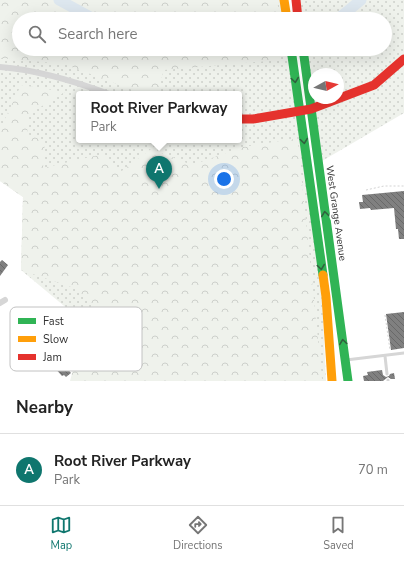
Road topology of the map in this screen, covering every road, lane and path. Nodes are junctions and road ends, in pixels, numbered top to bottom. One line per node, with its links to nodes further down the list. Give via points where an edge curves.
1 (284, 0): 3 (street)
2 (296, 0): 4 (street)
3 (286, 12)
4 (297, 12)
5 (292, 56): 11 (street, one-way to 11)
6 (304, 56): 10 (street, West Grange Avenue)
7 (404, 59): 10 (street, via 374,85)
8 (0, 67): 9 (street, via 49,74)
9 (101, 91)
10 (311, 109): 11 (street); 19 (street, West Grange Avenue, one-way to 10)
11 (300, 110): 12 (street); 20 (street, one-way to 20, via 326,297)
12 (242, 119)
13 (404, 186): 14 (path, via 384,186)
14 (366, 190)
15 (385, 315): 16 (path)
16 (390, 351)
17 (404, 353): 18 (lane)
18 (385, 356): 19 (lane); 21 (lane)
19 (346, 360): 20 (street); 23 (street, West Grange Avenue)
20 (329, 363): 22 (street)
21 (387, 374)
22 (332, 381)
23 (348, 381)

